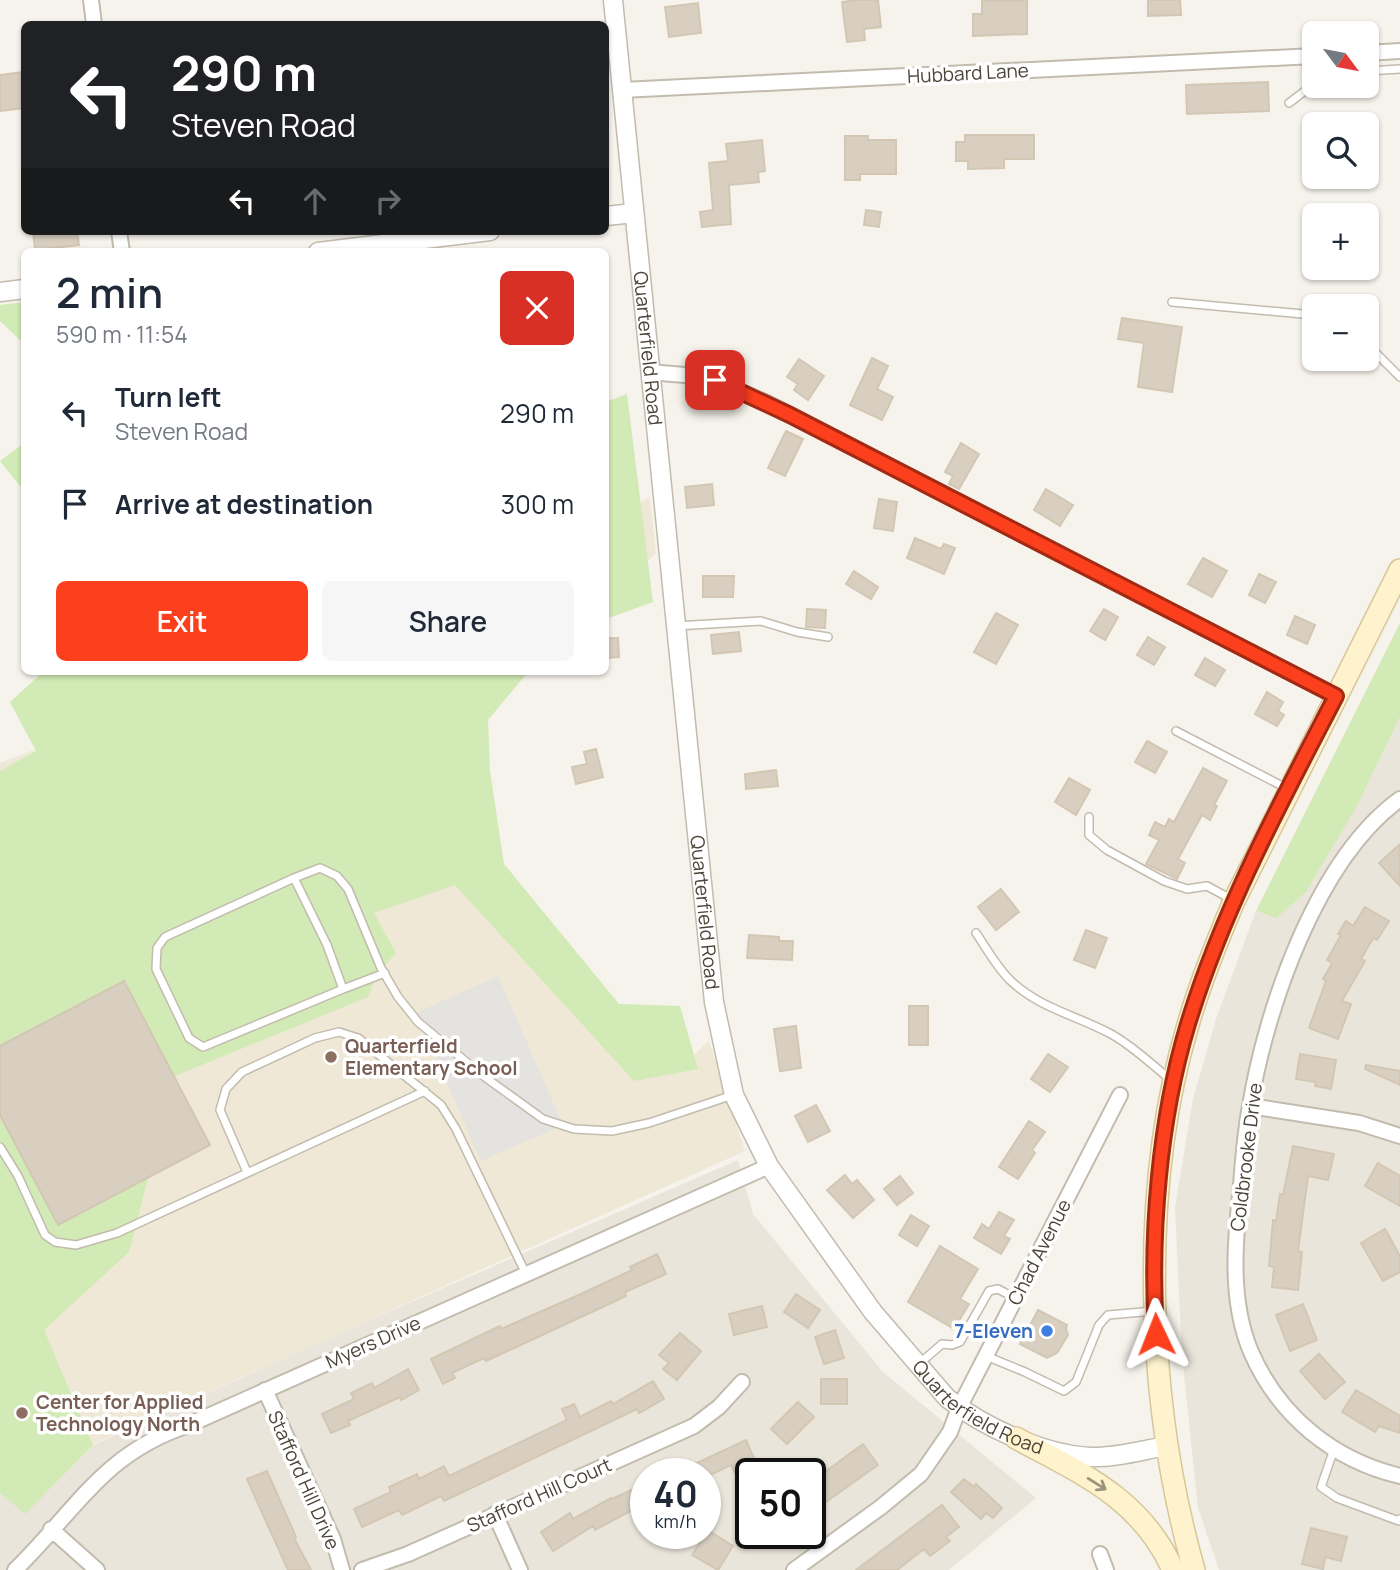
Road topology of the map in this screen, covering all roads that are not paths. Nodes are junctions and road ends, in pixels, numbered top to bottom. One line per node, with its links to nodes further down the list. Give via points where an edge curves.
1 (91, 0): 3 (street)
2 (613, 0): 9 (street, Quarterfield Road)
3 (94, 21)
4 (1400, 51): 5 (street)
5 (1379, 52)
6 (1302, 57): 9 (street, Hubbard Lane)
7 (1400, 69): 8 (lane)
8 (1379, 70)
9 (622, 90): 12 (street, Quarterfield Road)
10 (1302, 93): 11 (lane)
11 (1289, 103)
12 (634, 213): 13 (street); 21 (street, Quarterfield Road)
13 (609, 216)
14 (457, 235): 15 (street)
15 (351, 248)
16 (21, 289): 17 (street)
17 (0, 292)
18 (1171, 302): 19 (lane)
19 (1302, 313)
20 (1379, 356): 22 (lane)
21 (650, 372): 24 (street, Quarterfield Road); 26 (street, via 707,377 767,403)
22 (1400, 377)
23 (1400, 570): 26 (main road)
24 (675, 626): 25 (lane, via 761,621); 38 (street, Quarterfield Road, via 714,1002)
25 (828, 637)
26 (1336, 696): 28 (main road)
27 (1176, 731): 28 (lane)
28 (1289, 789): 32 (main road)
29 (1400, 799): 40 (street, Coldbrooke Drive, via 1365,830 1341,861 1312,913 1269,1025)
30 (1089, 817): 32 (lane, via 1089,835 1107,850 1164,881 1187,889 1206,886)
31 (294, 878): 34 (lane, via 320,868 337,876 348,889); 35 (lane); 35 (lane, via 165,937 157,948 156,969 189,1038 203,1047)
32 (1234, 901): 36 (main road, via 1188,1025)
33 (976, 933): 36 (lane, via 1009,980 1028,995 1128,1044)
34 (385, 973): 35 (lane); 38 (lane, via 418,1022 542,1119 574,1129 612,1131)
35 (344, 989)
36 (1174, 1083): 47 (main road, via 1162,1154)
37 (425, 1091): 44 (lane); 44 (lane, via 358,1038 339,1032 316,1038 242,1072 226,1089 220,1110); 45 (lane, via 441,1105 456,1129)
38 (734, 1094): 43 (street, Quarterfield Road)
39 (1119, 1095): 46 (street, Chad Avenue)
40 (1250, 1106): 41 (street, via 1359,1123); 55 (street, Coldbrooke Drive, via 1235,1265 1241,1322 1251,1352 1282,1403)
41 (1400, 1136)
42 (0, 1147): 44 (lane, via 45,1235 55,1242 76,1245 117,1233)
43 (769, 1166): 45 (street, Myers Drive); 49 (street, Quarterfield Road, via 840,1268)
44 (247, 1172)
45 (526, 1274): 51 (street, Myers Drive)
46 (1015, 1298): 48 (street, Chad Avenue); 49 (lane, via 998,1289 989,1291 960,1342 942,1344)
47 (1155, 1311): 48 (lane, via 1108,1315 1099,1325 1076,1382 1064,1391); 54 (main road)
48 (986, 1356): 52 (street, Chad Avenue)
49 (917, 1366): 52 (street, Quarterfield Road)
50 (742, 1382): 57 (street, Stafford Hill Court, via 694,1426)
51 (265, 1390): 59 (street, Myers Drive, via 133,1450 106,1471); 63 (street, Stafford Hill Drive)
52 (959, 1408): 53 (street, Quarterfield Road); 66 (street, Chad Avenue, via 950,1432 921,1475)
53 (1016, 1438): 54 (street, Quarterfield Road, via 1090,1457); 68 (main road, one-way to 68, via 1129,1506 1150,1530)
54 (1167, 1446): 69 (main road)
55 (1334, 1449): 56 (street, Coldbrooke Drive); 58 (lane, via 1321,1487 1337,1498)
56 (1400, 1476)
57 (495, 1514): 64 (street, Stafford Hill Court); 65 (street)
58 (1400, 1519)
59 (51, 1529): 61 (street, Myers Drive); 62 (street)
60 (1100, 1554): 67 (street)
61 (15, 1570)
62 (97, 1570)
63 (342, 1570)
64 (362, 1570)
65 (520, 1570)
66 (794, 1570)
67 (1107, 1570)
68 (1173, 1570)
69 (1194, 1570)

